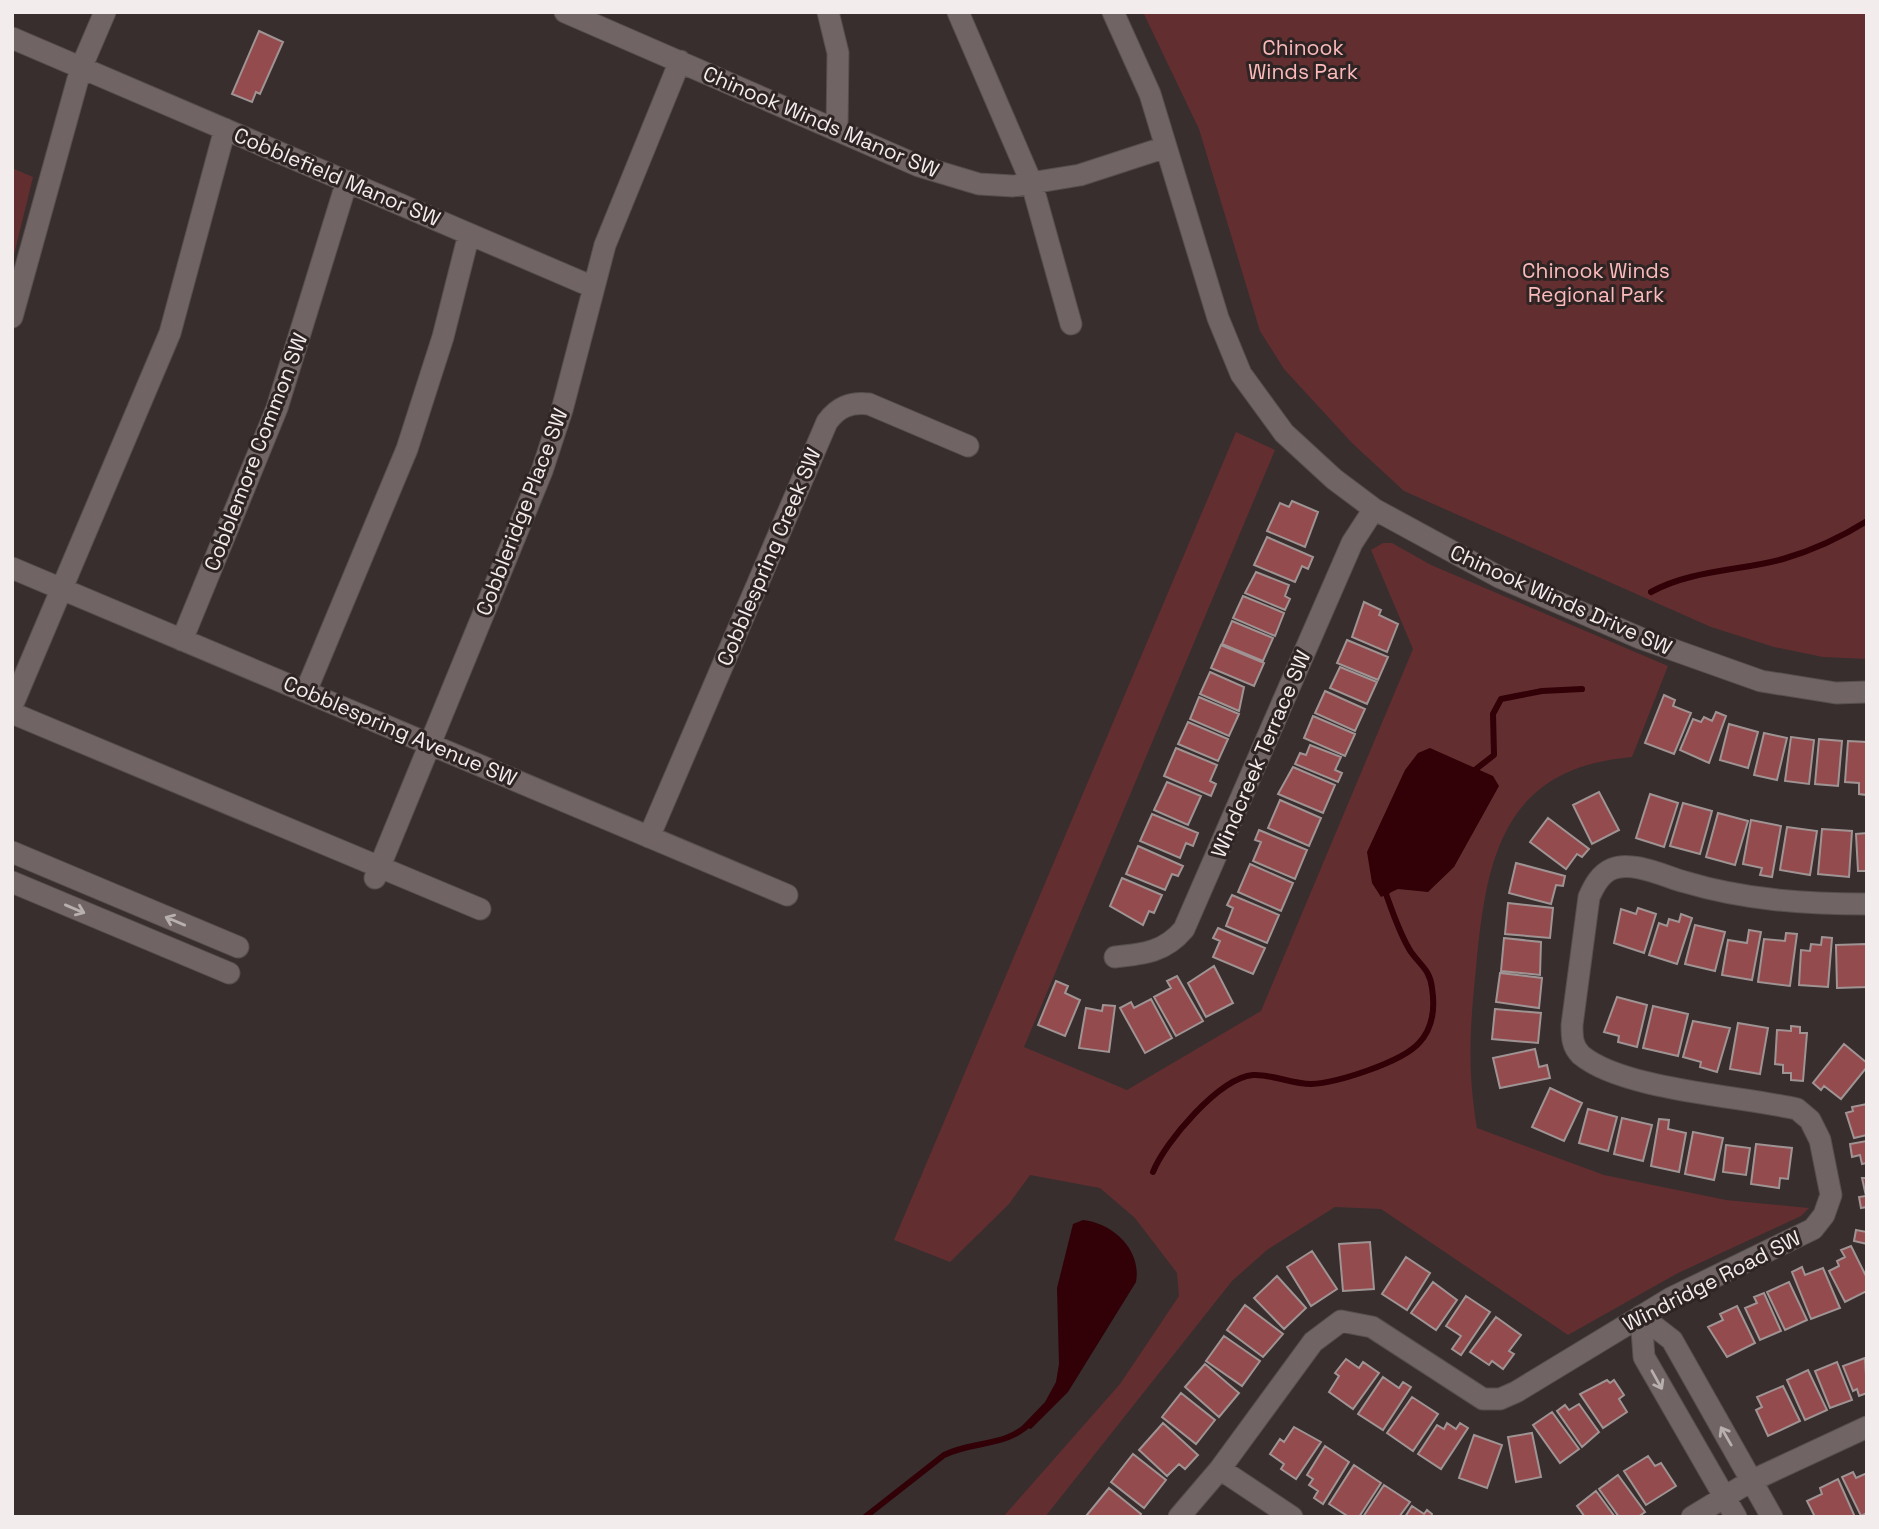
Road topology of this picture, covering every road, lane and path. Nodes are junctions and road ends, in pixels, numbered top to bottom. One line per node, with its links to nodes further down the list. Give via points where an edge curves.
1 (105, 12): 8 (street)
2 (565, 12): 7 (street, Chinook Winds Manor SW)
3 (828, 12): 10 (street, via 838,53)
4 (958, 12): 13 (street)
5 (1113, 12): 11 (street, Chinook Winds Drive SW, via 1150,94)
6 (12, 38): 8 (street, Cobblefield Manor SW)
7 (680, 61): 10 (street, Chinook Winds Manor SW); 15 (street, Cobbleridge Place SW, via 605,245)
8 (82, 68): 9 (street, Cobblefield Manor SW); 16 (street)
9 (225, 129): 12 (street, Cobblefield Manor SW); 21 (street, via 170,333)
10 (837, 130): 13 (street, Chinook Winds Manor SW, via 945,175 979,184)
11 (1166, 147): 13 (street, Chinook Winds Manor SW, via 1080,175); 19 (street, Chinook Winds Drive SW, via 1218,318 1241,374 1284,433 1334,480)
12 (347, 181): 14 (street, Cobblefield Manor SW); 22 (street, Cobblemore Common SW, via 277,408)
13 (1032, 184): 17 (street)
14 (469, 234): 15 (street, Cobblefield Manor SW); 23 (street, via 411,438)
15 (593, 287): 27 (street, Cobbleridge Place SW, via 542,471)
16 (12, 317)
17 (1070, 324)
18 (968, 446): 28 (street, Cobblespring Creek SW, via 869,404 835,411)
19 (1374, 509): 24 (street, Chinook Winds Drive SW, via 1499,577 1692,658 1761,681 1836,693); 36 (street, Windcreek Terrace SW, via 1352,543 1184,929 1173,943 1151,953)
20 (12, 568): 21 (street, Cobblespring Avenue SW)
21 (62, 589): 22 (street, Cobblespring Avenue SW); 25 (street)
22 (182, 640): 23 (street, Cobblespring Avenue SW)
23 (306, 691): 27 (street, Cobblespring Avenue SW)
24 (1867, 692)
25 (12, 706)
26 (12, 713): 30 (street)
27 (430, 744): 28 (street, Cobblespring Avenue SW); 30 (street, Cobbleridge Place SW)
28 (649, 837): 32 (street, Cobblespring Avenue SW)
29 (12, 852): 35 (street, one-way to 29)
30 (377, 872): 34 (street)
31 (12, 882): 37 (street, one-way to 37)
32 (787, 895)
33 (1867, 904): 38 (street, Windridge Road SW, via 1777,901 1708,889 1630,866 1613,868 1597,881 1588,897 1572,1025 1572,1042 1580,1054 1602,1068 1639,1079 1797,1109 1810,1120 1820,1140 1831,1195 1813,1229)
34 (480, 909)
35 (237, 947)
36 (1115, 957)
37 (229, 973)
38 (1641, 1315): 40 (street, Windridge Road SW, via 1500,1399 1483,1399 1373,1327 1341,1321 1313,1342); 41 (street, one-way to 38, via 1672,1340); 42 (street, one-way to 42, via 1644,1357)
39 (1867, 1427): 41 (street)
40 (1220, 1469): 43 (street, Windridge Road SW); 44 (street)
41 (1751, 1481): 42 (street); 47 (street)
42 (1725, 1496): 45 (street); 46 (street)
43 (1179, 1517)
44 (1292, 1517)
45 (1692, 1517)
46 (1737, 1517)
47 (1772, 1517)

